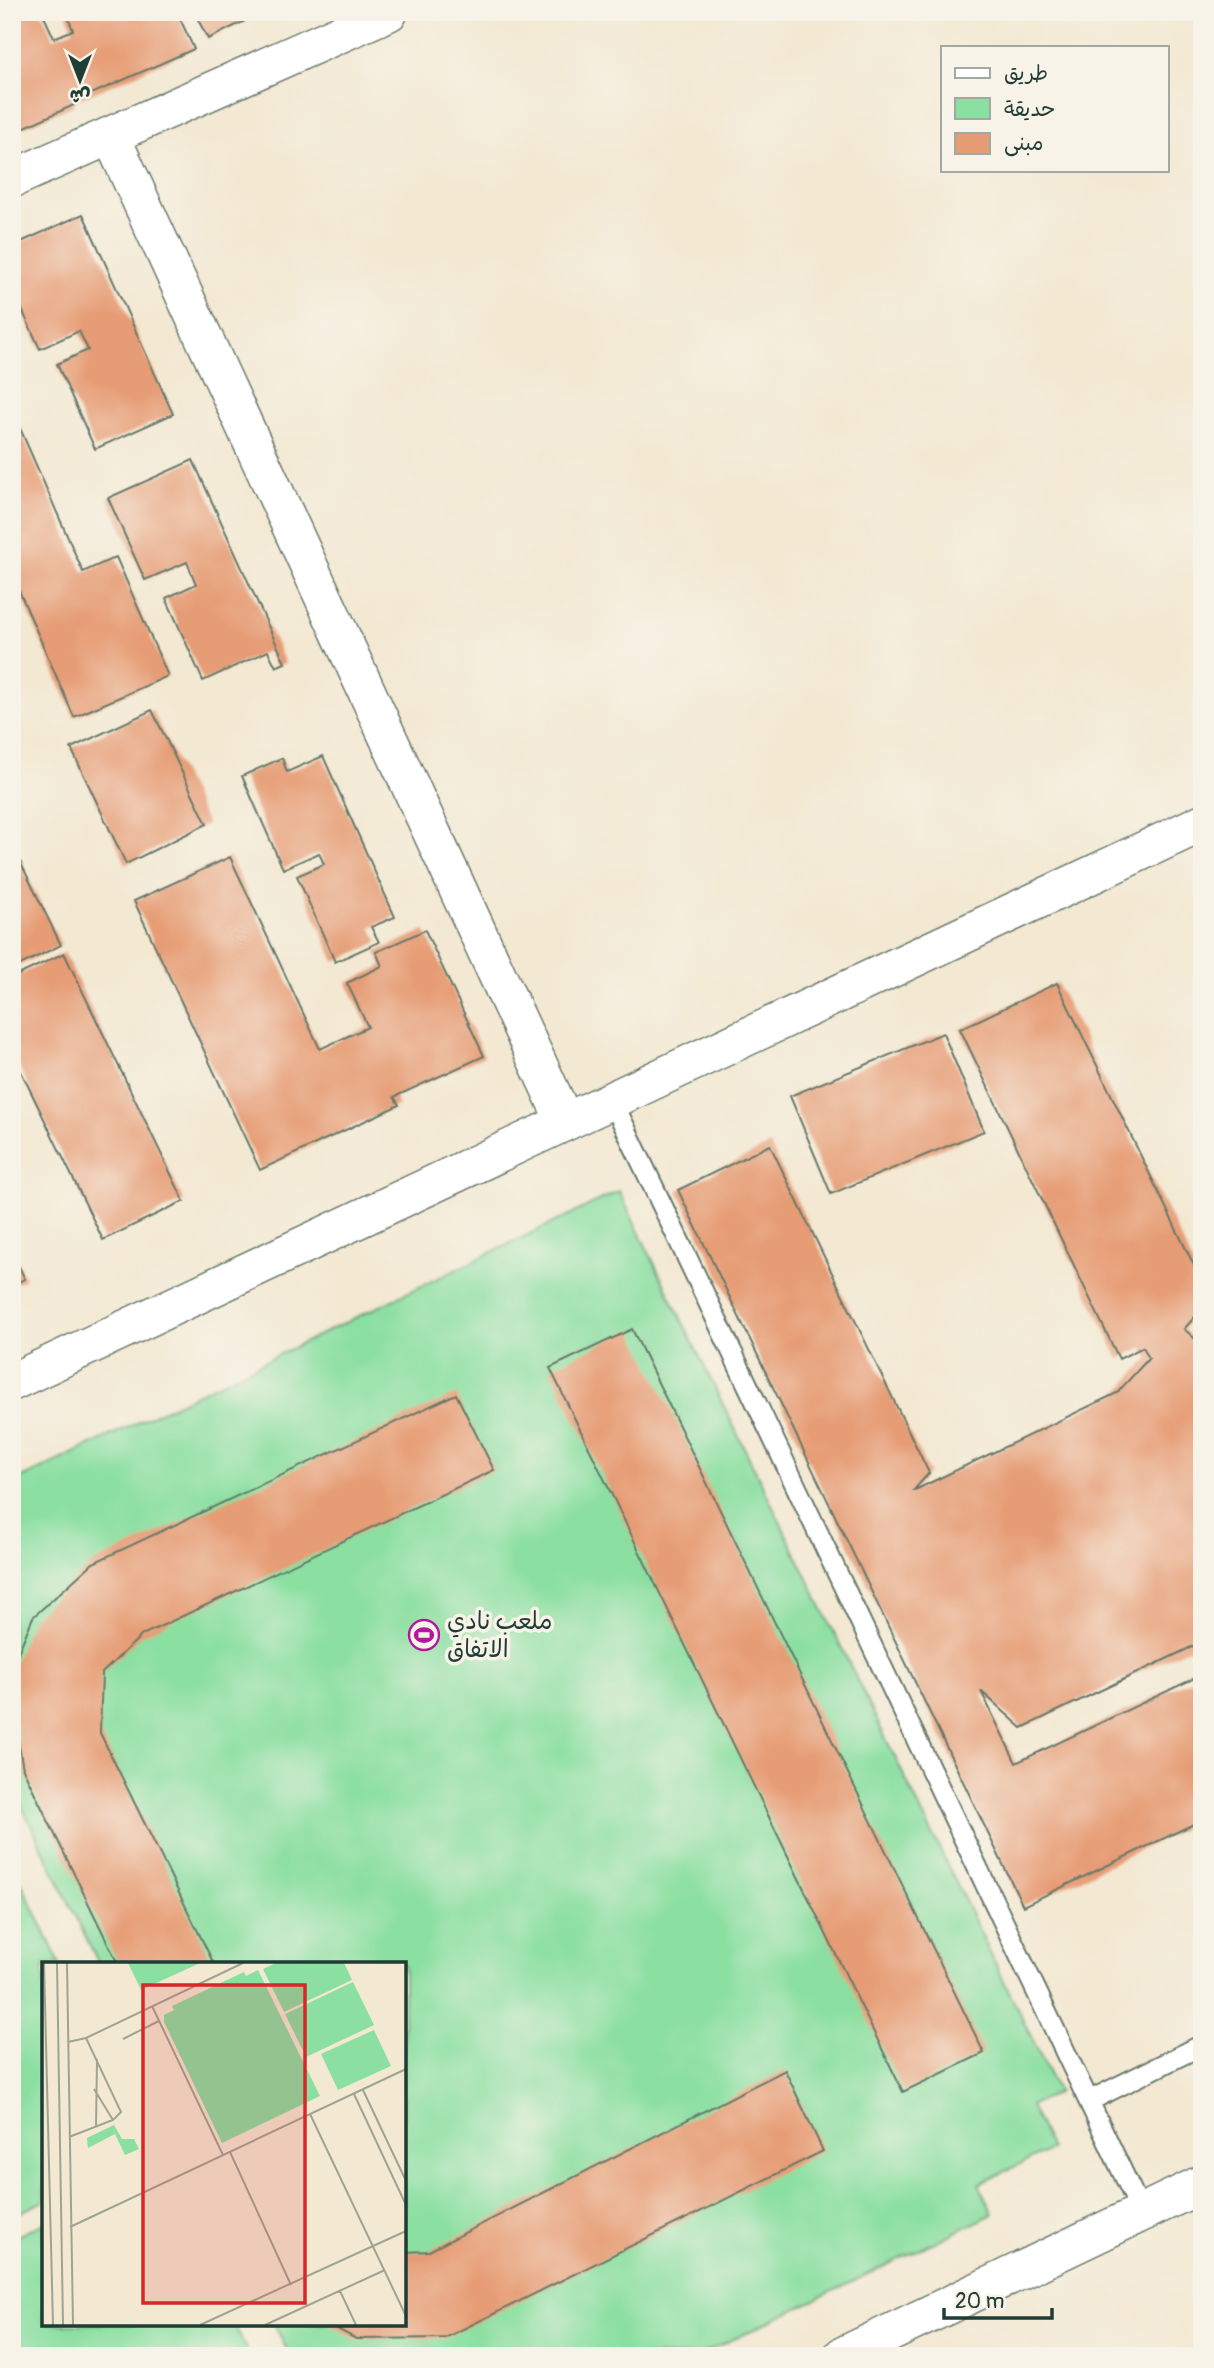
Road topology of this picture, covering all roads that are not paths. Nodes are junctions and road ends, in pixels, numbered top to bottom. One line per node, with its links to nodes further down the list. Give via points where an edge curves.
1 (389, 12): 2 (street)
2 (111, 135): 3 (street); 6 (street)
3 (12, 179)
4 (1202, 823): 5 (street)
5 (612, 1100): 6 (street); 9 (lane)
6 (565, 1122): 7 (street)
7 (12, 1382)
8 (1202, 2045): 9 (lane)
9 (1089, 2101): 11 (lane)
10 (1202, 2184): 11 (street)
11 (1142, 2213): 12 (street)
12 (842, 2356)

